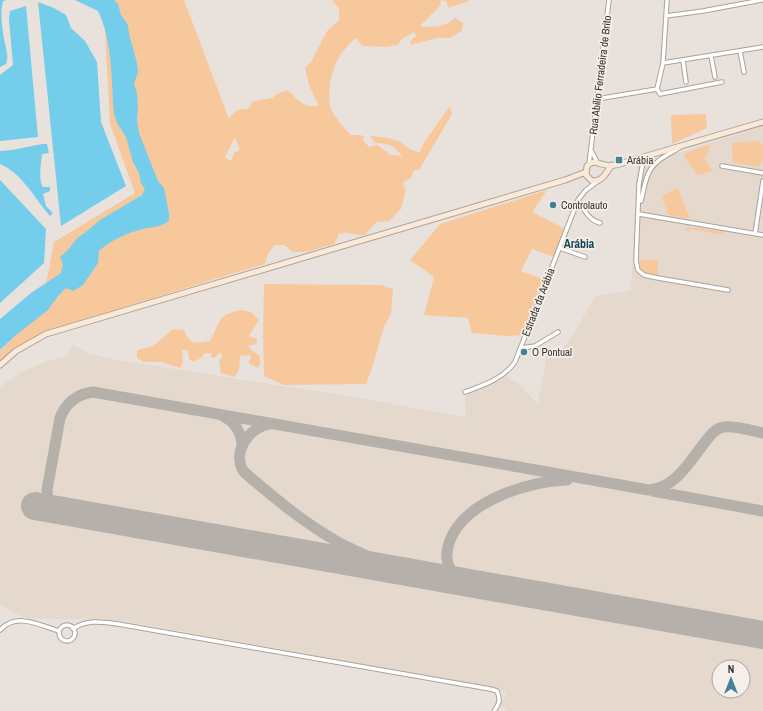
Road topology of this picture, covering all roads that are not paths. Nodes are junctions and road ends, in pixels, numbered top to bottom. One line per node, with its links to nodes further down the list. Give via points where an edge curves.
1 (609, 0): 15 (street, Rua Abílio Ferradeira de Brito)
2 (667, 0): 4 (street)
3 (762, 0): 4 (street)
4 (666, 16): 9 (street)
5 (763, 48): 6 (street)
6 (740, 51): 7 (street); 10 (street)
7 (711, 56): 8 (street); 11 (street)
8 (683, 60): 9 (street); 12 (street)
9 (663, 63): 14 (street)
10 (744, 72)
11 (715, 77)
12 (686, 82)
13 (722, 82): 14 (street, via 660,94)
14 (657, 89): 15 (street)
15 (597, 99): 18 (street, Rua Abílio Ferradeira de Brito)
16 (763, 122): 17 (street)
17 (682, 146): 19 (street); 31 (street, via 652,167)
18 (591, 151): 20 (street, Rua Abílio Ferradeira de Brito); 21 (street, Rua Abílio Ferradeira de Brito)
19 (639, 158): 22 (street); 31 (street, via 643,162 639,184)
20 (599, 162): 21 (street); 22 (street); 25 (street, via 604,167)
21 (589, 164): 26 (street)
22 (612, 165): 25 (street)
23 (722, 166): 24 (street)
24 (763, 173)
25 (605, 174): 27 (street)
26 (588, 176): 27 (street); 29 (street); 41 (street, via 565,180 52,332 25,345)
27 (598, 181): 29 (street)
28 (763, 182): 34 (street)
29 (586, 190): 30 (street, Estrada da Arábia)
30 (578, 200): 33 (street, via 590,219); 36 (street, Estrada da Arábia)
31 (639, 208): 32 (street)
32 (639, 214): 34 (street); 38 (street, via 636,261 640,272 658,278)
33 (600, 223)
34 (755, 234): 35 (street)
35 (763, 235)
36 (560, 248): 37 (street); 40 (street, Estrada da Arábia)
37 (585, 257)
38 (728, 290)
39 (558, 332): 40 (street, via 536,346)
40 (521, 348): 42 (street, Estrada da Arábia, via 511,368 498,378)
41 (0, 365)
42 (465, 392)
43 (73, 629): 45 (street, via 66,626); 45 (street, via 73,638 67,641 60,638); 46 (street, via 84,623 118,624 490,689 497,691 499,696 500,702)
44 (0, 630): 45 (street, via 9,622 22,620)
45 (59, 631)
46 (494, 711)

